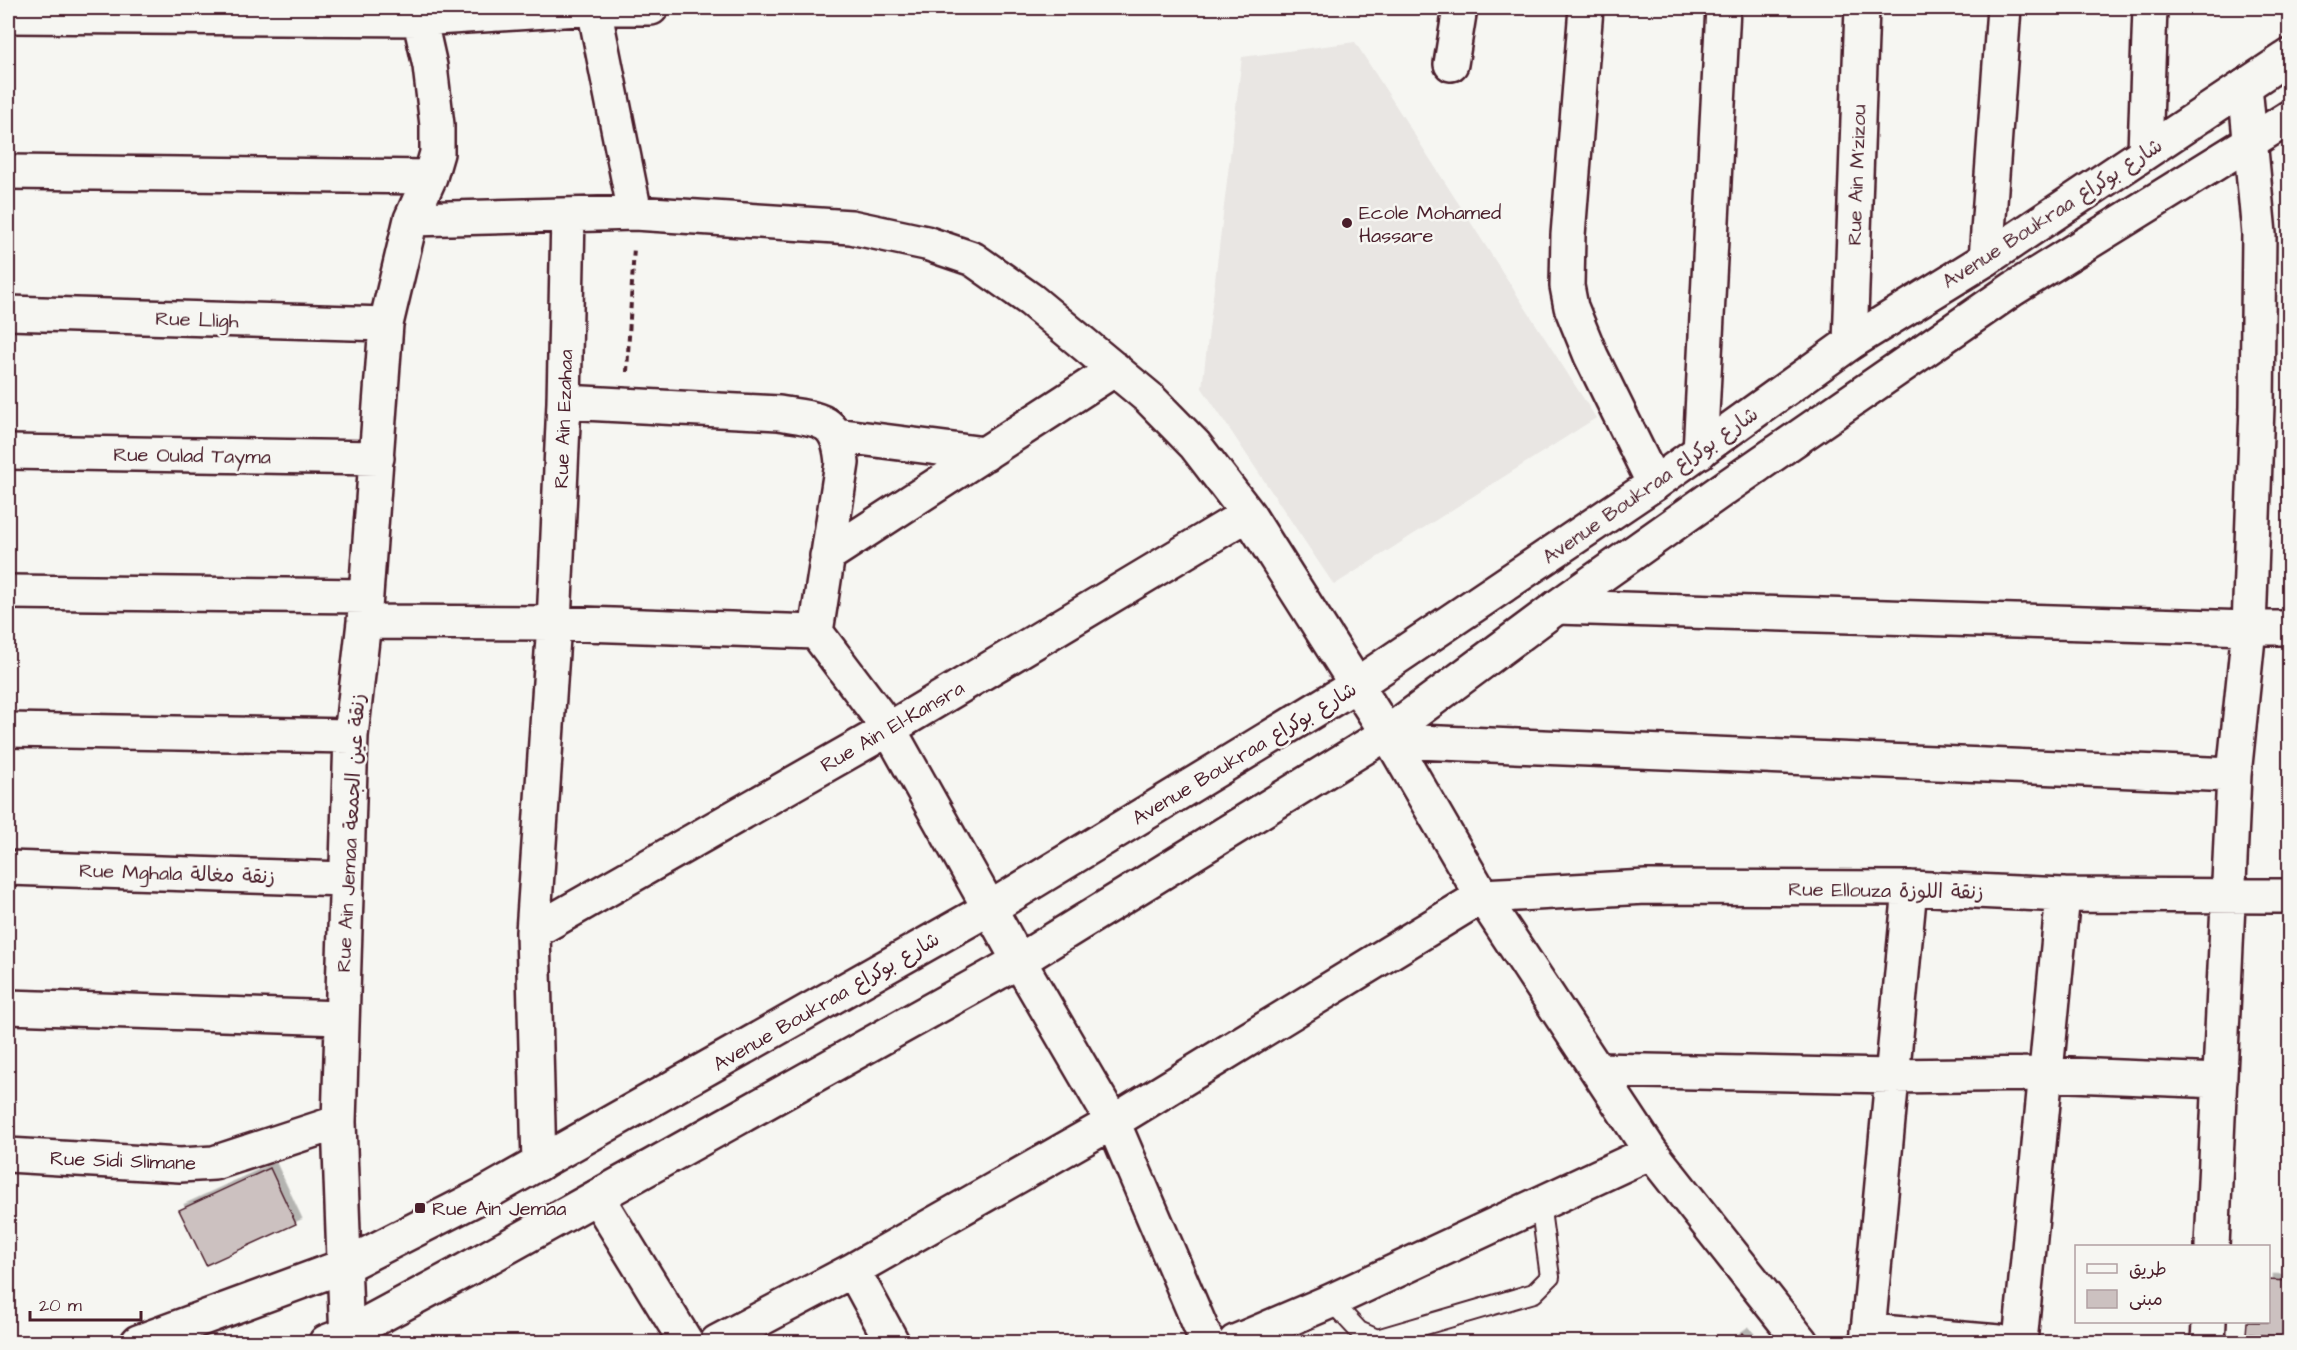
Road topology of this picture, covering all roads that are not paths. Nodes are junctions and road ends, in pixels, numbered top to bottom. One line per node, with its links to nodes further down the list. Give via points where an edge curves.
1 (594, 8): 2 (street); 9 (street); 19 (street)
2 (651, 8)
3 (1460, 8): 12 (street)
4 (1586, 8): 33 (street, via 1567,286 1571,307 1591,356)
5 (1724, 8): 30 (street)
6 (1863, 8): 25 (street, Rue Ain M'zizou)
7 (2004, 8): 22 (street)
8 (2150, 8): 16 (street)
9 (418, 13): 10 (street); 18 (street, Rue Ain Jemaa زنقة عين الجمعة, via 437,125 437,153)
10 (8, 16)
11 (2289, 56): 13 (street, Avenue Boukraa شارع بوكراع)
12 (1451, 64)
13 (2245, 86): 15 (street); 16 (street, Avenue Boukraa شارع بوكراع)
14 (2289, 117): 15 (street)
15 (2251, 142): 37 (street, via 2013,289); 40 (street, via 2259,234 2259,324)
16 (2145, 151): 22 (street, Avenue Boukraa شارع بوكراع)
17 (8, 172): 18 (street)
18 (430, 177): 21 (street, Rue Ain Jemaa زنقة عين الجمعة)
19 (635, 213): 20 (street); 26 (street, via 851,227 926,243 973,259 1031,300)
20 (568, 216): 21 (street); 27 (street, Rue Ain Ezahaa)
21 (411, 219): 24 (street, Rue Ain Jemaa زنقة عين الجمعة)
22 (1986, 259): 25 (street, Avenue Boukraa شارع بوكراع)
23 (8, 314): 24 (street, Rue Lligh)
24 (386, 324): 32 (street, Rue Ain Jemaa زنقة عين الجمعة)
25 (1850, 344): 30 (street, Avenue Boukraa شارع بوكراع)
26 (1115, 369): 31 (street); 34 (street, via 1195,445)
27 (564, 402): 28 (street, via 779,413 822,422); 39 (street, Rue Ain Ezahaa)
28 (836, 435): 31 (street); 35 (street, via 842,463)
29 (8, 452): 32 (street, Rue Oulad Tayma)
30 (1700, 452): 33 (street, Avenue Boukraa شارع بوكراع)
31 (985, 454): 35 (street)
32 (377, 458): 38 (street, Rue Ain Jemaa زنقة عين الجمعة)
33 (1654, 484): 43 (street, Avenue Boukraa شارع بوكراع)
34 (1248, 514): 43 (street); 44 (street, Rue Ain El-Kansra)
35 (827, 556): 42 (street)
36 (8, 592): 38 (street)
37 (1557, 608): 40 (street); 47 (street)
38 (365, 609): 39 (street); 46 (street, Rue Ain Jemaa زنقة عين الجمعة)
39 (554, 623): 42 (street); 57 (street, Rue Ain Ezahaa)
40 (2249, 628): 41 (street); 48 (street)
41 (2289, 628)
42 (816, 632): 44 (street)
43 (1356, 685): 47 (street); 56 (street, Avenue Boukraa شارع بوكراع)
44 (889, 729): 56 (street); 57 (street, Rue Ain El-Kansra)
45 (8, 730): 46 (street)
46 (351, 736): 50 (street, Rue Ain Jemaa زنقة عين الجمعة)
47 (1389, 737): 48 (street); 54 (street); 58 (street)
48 (2234, 775): 53 (street)
49 (8, 868): 50 (street, Rue Mghala زنقة مغالة)
50 (346, 879): 60 (street, Rue Ain Jemaa زنقة عين الجمعة)
51 (1910, 888): 52 (street, Rue Ellouza زنقة اللوزة); 54 (street, Rue Ellouza زنقة اللوزة, via 1646,887); 63 (street)
52 (2063, 895): 53 (street, Rue Ellouza زنقة اللوزة); 62 (street)
53 (2228, 895): 55 (street, Rue Ellouza زنقة اللوزة); 64 (street)
54 (1482, 896): 61 (street); 66 (street)
55 (2289, 896)
56 (990, 908): 58 (street); 69 (street, Avenue Boukraa شارع بوكراع)
57 (533, 932): 69 (street, Rue Ain Ezahaa)
58 (1019, 961): 66 (street); 70 (street)
59 (8, 1007): 60 (street)
60 (341, 1018): 65 (street, Rue Ain Jemaa زنقة عين الجمعة)
61 (1597, 1070): 63 (street); 67 (street)
62 (2046, 1074): 63 (street); 64 (street); 87 (street)
63 (1892, 1076): 77 (street)
64 (2220, 1081): 72 (street)
65 (339, 1122): 68 (street, Rue Sidi Slimane, via 213,1163 180,1165); 73 (street, Rue Ain Jemaa زنقة عين الجمعة)
66 (1113, 1122): 74 (street); 83 (street)
67 (1651, 1152): 71 (street); 85 (street)
68 (8, 1155)
69 (539, 1164): 73 (street, Avenue Boukraa شارع بوكراع)
70 (597, 1197): 78 (street); 80 (street)
71 (1540, 1203): 75 (street); 75 (lane, via 1550,1277 1534,1293 1377,1339 1359,1332)
72 (2212, 1245)
73 (344, 1266): 78 (street, Rue Ain Jemaa زنقة عين الجمعة); 79 (street, Avenue Boukraa شارع بوكراع)
74 (852, 1270): 81 (street); 82 (street)
75 (1331, 1300): 84 (street)
76 (2209, 1323): 88 (street)
77 (1868, 1337): 86 (street)
78 (340, 1340)
79 (138, 1342)
80 (686, 1342)
81 (717, 1342)
82 (892, 1342)
83 (1207, 1342)
84 (1235, 1342)
85 (1801, 1342)
86 (1999, 1342)
87 (2020, 1342)
88 (2208, 1342)

